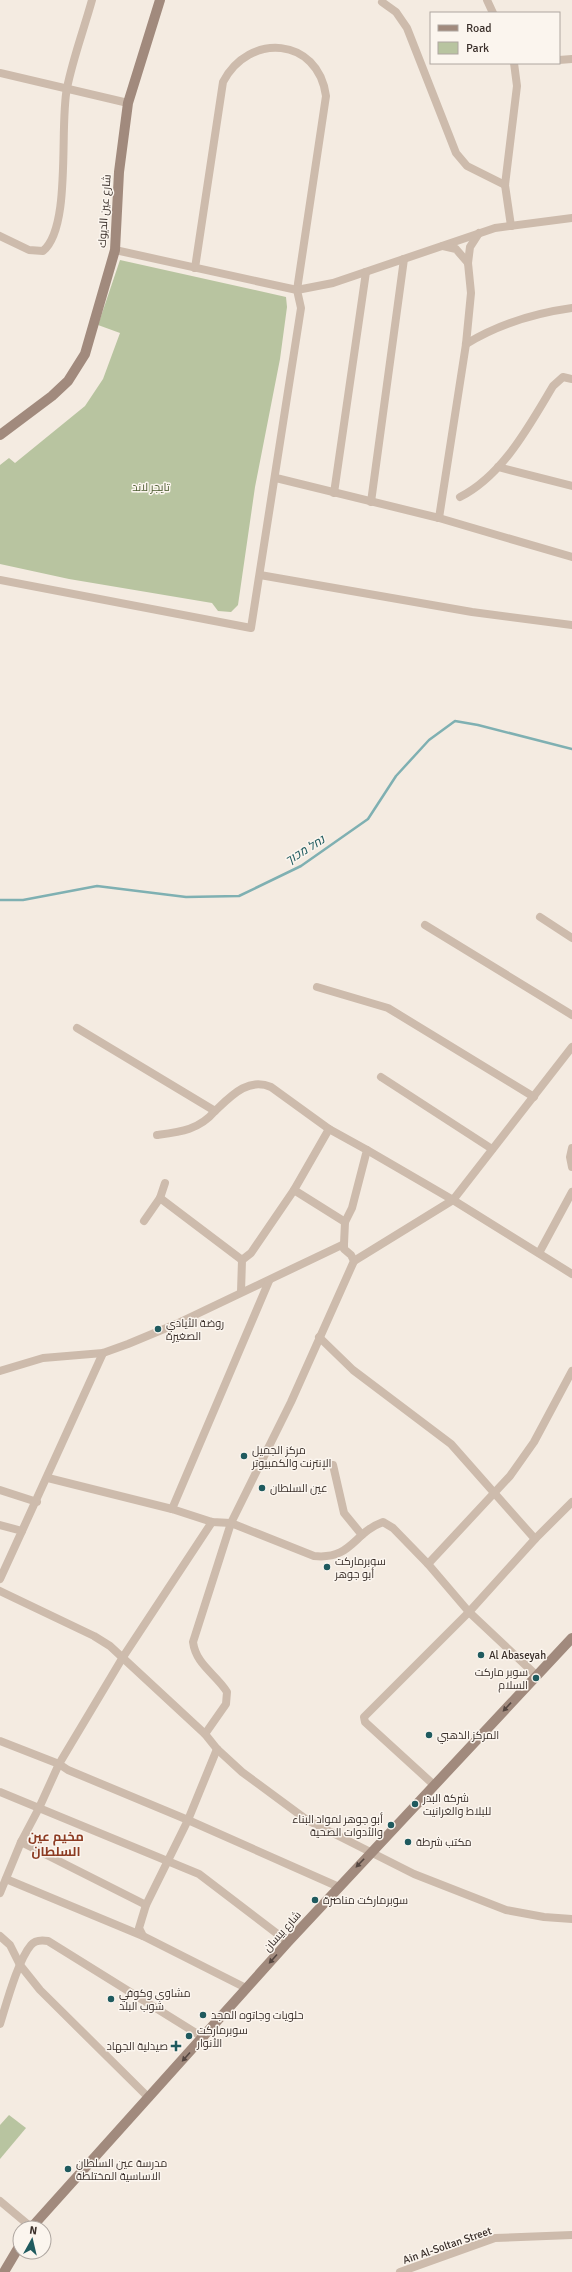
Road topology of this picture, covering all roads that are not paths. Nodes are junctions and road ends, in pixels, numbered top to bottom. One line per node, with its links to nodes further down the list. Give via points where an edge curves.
1 (92, 0): 10 (street)
2 (160, 0): 11 (street, شارع عين الديوك)
3 (487, 0): 5 (street)
4 (382, 2): 12 (street, via 396,12 407,28 456,153 467,166)
5 (493, 12)
6 (572, 59): 7 (street)
7 (560, 60)
8 (517, 64): 12 (street, via 517,86)
9 (0, 73): 10 (street)
10 (67, 89): 11 (street); 16 (street, via 59,216 53,238 43,251 36,252)
11 (128, 103): 18 (street, شارع عين الديوك, via 119,172)
12 (505, 185): 14 (street)
13 (572, 218): 14 (street)
14 (511, 226): 15 (street)
15 (479, 233): 17 (street); 20 (street, via 470,247)
16 (0, 236)
17 (442, 246): 19 (street); 20 (street, via 456,249)
18 (115, 250): 21 (street); 27 (street, شارع عين الديوك, via 85,354 75,371 52,396)
19 (404, 259): 22 (street); 33 (street)
20 (468, 263): 25 (street, via 471,293)
21 (195, 268): 23 (street); 23 (street, via 223,82 236,64 248,54 267,48 285,48 301,55 313,66 321,79 326,96)
22 (366, 272): 23 (street, via 333,283); 31 (street)
23 (297, 290): 29 (street, via 301,308)
24 (572, 308): 25 (street, via 543,313 513,323 482,334)
25 (466, 344): 34 (street)
26 (572, 379): 28 (street, via 563,378 553,386)
27 (0, 435)
28 (498, 467): 30 (street); 32 (street, via 472,491)
29 (276, 478): 31 (street); 36 (street)
30 (572, 486)
31 (334, 492): 33 (street)
32 (460, 497)
33 (371, 502): 34 (street)
34 (439, 518): 35 (street)
35 (572, 558)
36 (260, 575): 37 (street, via 251,628); 38 (street, via 472,612)
37 (0, 580)
38 (572, 625)
39 (540, 917): 41 (street)
40 (426, 925): 43 (street)
41 (572, 938)
42 (317, 987): 47 (street, via 388,1008)
43 (572, 1015)
44 (77, 1028): 48 (street)
45 (572, 1047): 47 (street)
46 (381, 1078): 52 (street)
47 (534, 1097): 52 (street)
48 (215, 1111): 49 (street, via 246,1086 254,1083 263,1084 271,1087); 50 (street, via 197,1127)
49 (329, 1129): 53 (street); 56 (street)
50 (157, 1135)
51 (572, 1148): 54 (street)
52 (492, 1149): 59 (street)
53 (367, 1150): 59 (street); 61 (street, via 352,1208)
54 (572, 1167)
55 (165, 1183): 58 (street)
56 (294, 1190): 61 (street); 64 (street, via 251,1253)
57 (572, 1192): 63 (street)
58 (160, 1198): 60 (street); 64 (street)
59 (453, 1200): 63 (street); 65 (street)
60 (144, 1221)
61 (345, 1222): 62 (street)
62 (344, 1244): 65 (street, via 344,1249); 67 (street)
63 (539, 1253): 66 (street)
64 (242, 1260): 68 (street)
65 (354, 1261): 69 (street)
66 (572, 1274)
67 (269, 1280): 68 (street); 79 (street)
68 (241, 1292): 70 (street, via 164,1330)
69 (319, 1337): 76 (street, via 353,1370 451,1444); 81 (street, via 291,1402)
70 (103, 1353): 71 (street, via 43,1358); 74 (street)
71 (0, 1371)
72 (572, 1371): 76 (street, via 530,1447 510,1476)
73 (333, 1465): 84 (street, via 344,1513)
74 (48, 1478): 77 (street); 79 (street)
75 (0, 1490): 77 (street)
76 (493, 1494): 85 (street); 87 (street)
77 (37, 1502): 83 (street)
78 (572, 1502): 85 (street)
79 (172, 1509): 80 (street)
80 (212, 1522): 81 (street); 92 (street)
81 (231, 1523): 84 (street, via 314,1556 323,1557 336,1556); 94 (street, via 193,1642 199,1662 227,1692 226,1704)
82 (0, 1525): 83 (street)
83 (22, 1531): 86 (street)
84 (362, 1535): 87 (street, via 383,1522 394,1528)
85 (535, 1539): 90 (street)
86 (4, 1560): 88 (street)
87 (428, 1564): 90 (street)
88 (0, 1579)
89 (0, 1591): 92 (street, via 94,1636)
90 (469, 1612): 93 (street); 98 (street, via 364,1719)
91 (572, 1638): 93 (street, شارع بيسان)
92 (123, 1657): 94 (street, via 136,1672); 97 (street)
93 (536, 1675): 98 (street, شارع بيسان, one-way to 98)
94 (205, 1734): 96 (street)
95 (0, 1741): 97 (street)
96 (217, 1749): 101 (street); 103 (street, via 242,1772 307,1820)
97 (59, 1764): 100 (street); 101 (street, via 78,1775)
98 (434, 1785): 103 (street, شارع بيسان)
99 (0, 1792): 100 (street)
100 (39, 1808): 102 (street); 104 (street)
101 (188, 1820): 104 (street); 106 (street)
102 (21, 1842): 105 (street); 108 (street)
103 (372, 1851): 106 (street, شارع بيسان, one-way to 106); 109 (street, via 414,1874 495,1906 522,1913)
104 (166, 1861): 108 (street); 112 (street, via 198,1874)
105 (6, 1879): 107 (street); 111 (street)
106 (339, 1887): 112 (street, شارع بيسان)
107 (0, 1893)
108 (146, 1905): 111 (street, via 139,1923)
109 (572, 1919)
110 (0, 1936): 113 (street, via 10,1945)
111 (143, 1936): 114 (street)
112 (288, 1942): 114 (street, شارع بيسان, one-way to 114)
113 (20, 1965): 115 (street); 117 (street, via 31,1944 48,1940); 118 (street, via 60,2011)
114 (246, 1988): 117 (street, شارع بيسان)
115 (2, 2008): 116 (street)
116 (0, 2024)
117 (204, 2038): 118 (street, شارع بيسان, one-way to 118)
118 (149, 2098): 121 (street, شارع بيسان)
119 (0, 2201): 120 (street)
120 (22, 2220)
121 (38, 2220)
122 (572, 2235): 125 (street, Ain Al-Soltan Street, via 495,2238)
123 (12, 2258): 124 (street)
124 (4, 2272)
125 (400, 2272)

